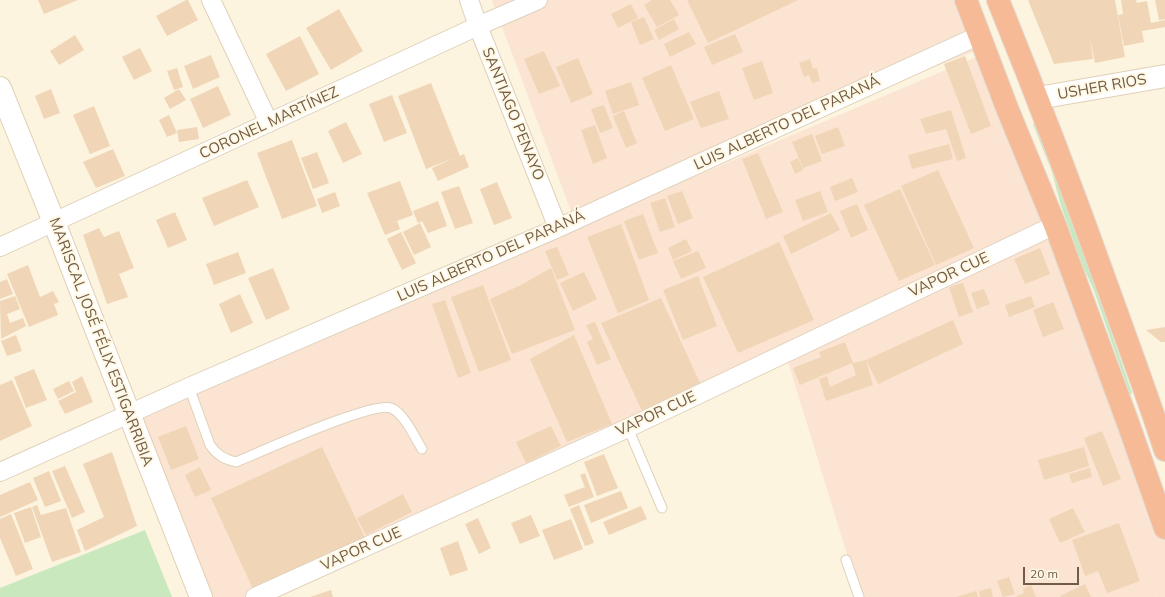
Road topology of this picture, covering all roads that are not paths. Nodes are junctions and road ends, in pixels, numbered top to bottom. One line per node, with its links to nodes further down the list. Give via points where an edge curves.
1 (211, 0): 11 (street)
2 (469, 0): 6 (street, SANTIAGO PENAYO)
3 (538, 0): 6 (street, CORONEL MARTÍNEZ)
4 (966, 0): 7 (highway)
5 (998, 0): 10 (highway)
6 (478, 26): 11 (street, CORONEL MARTÍNEZ); 14 (street, SANTIAGO PENAYO)
7 (980, 35): 13 (highway); 14 (street, LUIS ALBERTO DEL PARANÁ)
8 (1165, 76): 10 (street, USHER RIOS)
9 (0, 88): 12 (street, MARISCAL JOSÉ FÉLIX ESTIGARRIBIA)
10 (1038, 98): 18 (highway)
11 (269, 123): 12 (street, CORONEL MARTÍNEZ)
12 (54, 222): 15 (street, CORONEL MARTÍNEZ); 17 (street, MARISCAL JOSÉ FÉLIX ESTIGARRIBIA)
13 (1055, 225): 18 (highway); 19 (street, VAPOR CUE)
14 (558, 228): 16 (street, LUIS ALBERTO DEL PARANÁ)
15 (0, 247)
16 (189, 388): 17 (street, LUIS ALBERTO DEL PARANÁ); 20 (lane, via 210,445 225,460 236,462 334,422 380,407 391,408 402,417)
17 (130, 414): 22 (street, LUIS ALBERTO DEL PARANÁ); 26 (street, MARISCAL JOSÉ FÉLIX ESTIGARRIBIA)
18 (1141, 418): 21 (highway); 24 (highway)
19 (628, 428): 23 (lane); 27 (street, VAPOR CUE)
20 (422, 449)
21 (1165, 450)
22 (0, 472)
23 (662, 508)
24 (1165, 528)
25 (846, 560): 28 (lane)
26 (201, 597)
27 (255, 597)
28 (859, 597)

